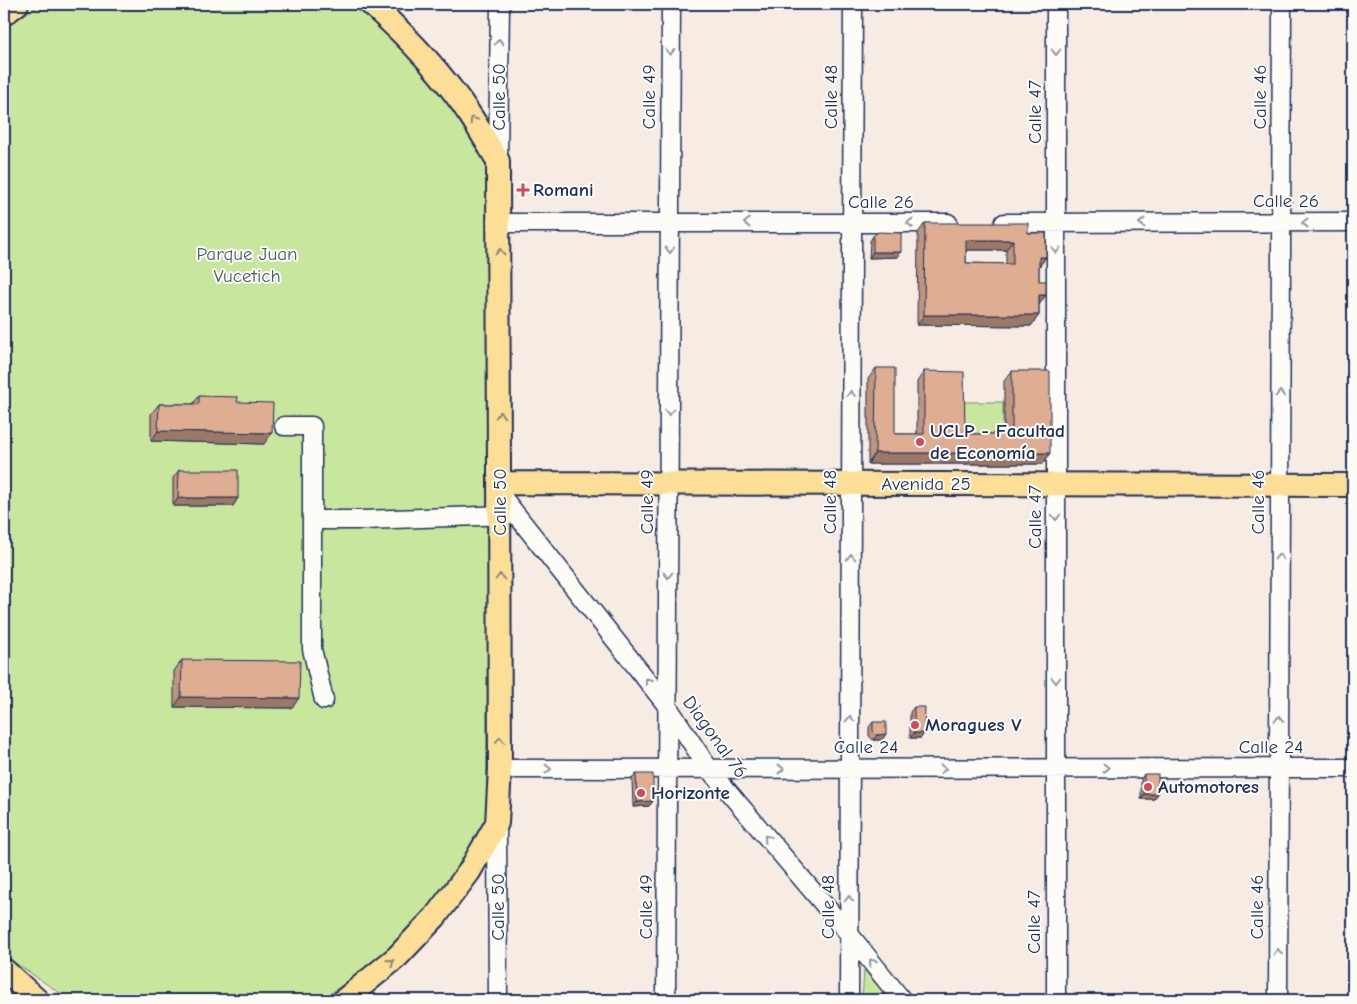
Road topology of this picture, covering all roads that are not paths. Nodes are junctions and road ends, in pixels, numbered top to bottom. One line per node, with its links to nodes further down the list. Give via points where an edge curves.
1 (17, 4): 8 (main road)
2 (371, 4): 9 (main road, one-way to 2, via 436,70)
3 (500, 4): 9 (street, Calle 50, one-way to 3)
4 (671, 4): 12 (street, Calle 49, one-way to 12)
5 (852, 4): 13 (street, Calle 48)
6 (1056, 4): 16 (street, Calle 47, one-way to 16)
7 (1282, 4): 17 (street, Calle 46)
8 (4, 14)
9 (498, 161): 11 (main road, Calle 50)
10 (1353, 222): 17 (street, Calle 26, one-way to 17)
11 (500, 223): 12 (street, Calle 26); 25 (main road, Calle 50, one-way to 11)
12 (670, 223): 13 (street, Calle 26, one-way to 12); 20 (street, Calle 49, one-way to 20)
13 (852, 223): 14 (street, Calle 26, one-way to 13); 21 (street, Calle 48, one-way to 13)
14 (968, 223)
15 (988, 223): 16 (street, Calle 26)
16 (1056, 223): 17 (street, Calle 26, one-way to 16); 22 (street, Calle 47, one-way to 22)
17 (1280, 223): 23 (street, Calle 46, one-way to 17)
18 (284, 426): 26 (street, via 312,426)
19 (1353, 485): 23 (main road, Avenida 25)
20 (668, 488): 21 (main road, Avenida 25); 25 (main road, Avenida 25); 28 (street, Calle 49, one-way to 28)
21 (851, 489): 22 (main road, Avenida 25); 35 (street, Calle 48, one-way to 21)
22 (1056, 489): 23 (main road, Avenida 25); 29 (street, Calle 47, one-way to 29)
23 (1280, 489): 24 (main road, Avenida 25); 30 (street, Calle 46, one-way to 23)
24 (1353, 493)
25 (504, 502): 26 (street, via 373,520); 28 (street, Diagonal 76, one-way to 25); 32 (main road, Calle 50, one-way to 25)
26 (312, 520): 27 (street, via 312,649)
27 (324, 700)
28 (668, 707): 33 (street, Calle 49); 34 (street, Diagonal 76)
29 (1056, 768): 30 (street, Calle 24, one-way to 30); 35 (street, Calle 24, one-way to 29); 45 (street, Calle 47)
30 (1279, 768): 31 (street, Calle 24); 46 (street, Calle 46, one-way to 30)
31 (1353, 768)
32 (500, 769): 33 (street, Calle 24, one-way to 33); 36 (main road, Calle 50)
33 (668, 769): 34 (street, Calle 24); 42 (street, Calle 49)
34 (709, 769): 35 (street, Calle 24, one-way to 35); 37 (street, Diagonal 76, one-way to 34)
35 (850, 769): 37 (street, Calle 48, one-way to 35)
36 (497, 824): 39 (main road, one-way to 36, via 397,957 435,917 469,872); 41 (street, Calle 50)
37 (849, 934): 43 (street, Calle 48); 44 (street, Diagonal 76, one-way to 37)
38 (4, 970): 40 (main road)
39 (350, 998)
40 (37, 1000)
41 (498, 1000)
42 (666, 1000)
43 (849, 1000)
44 (902, 1000)
45 (1056, 1000)
46 (1278, 1000)

